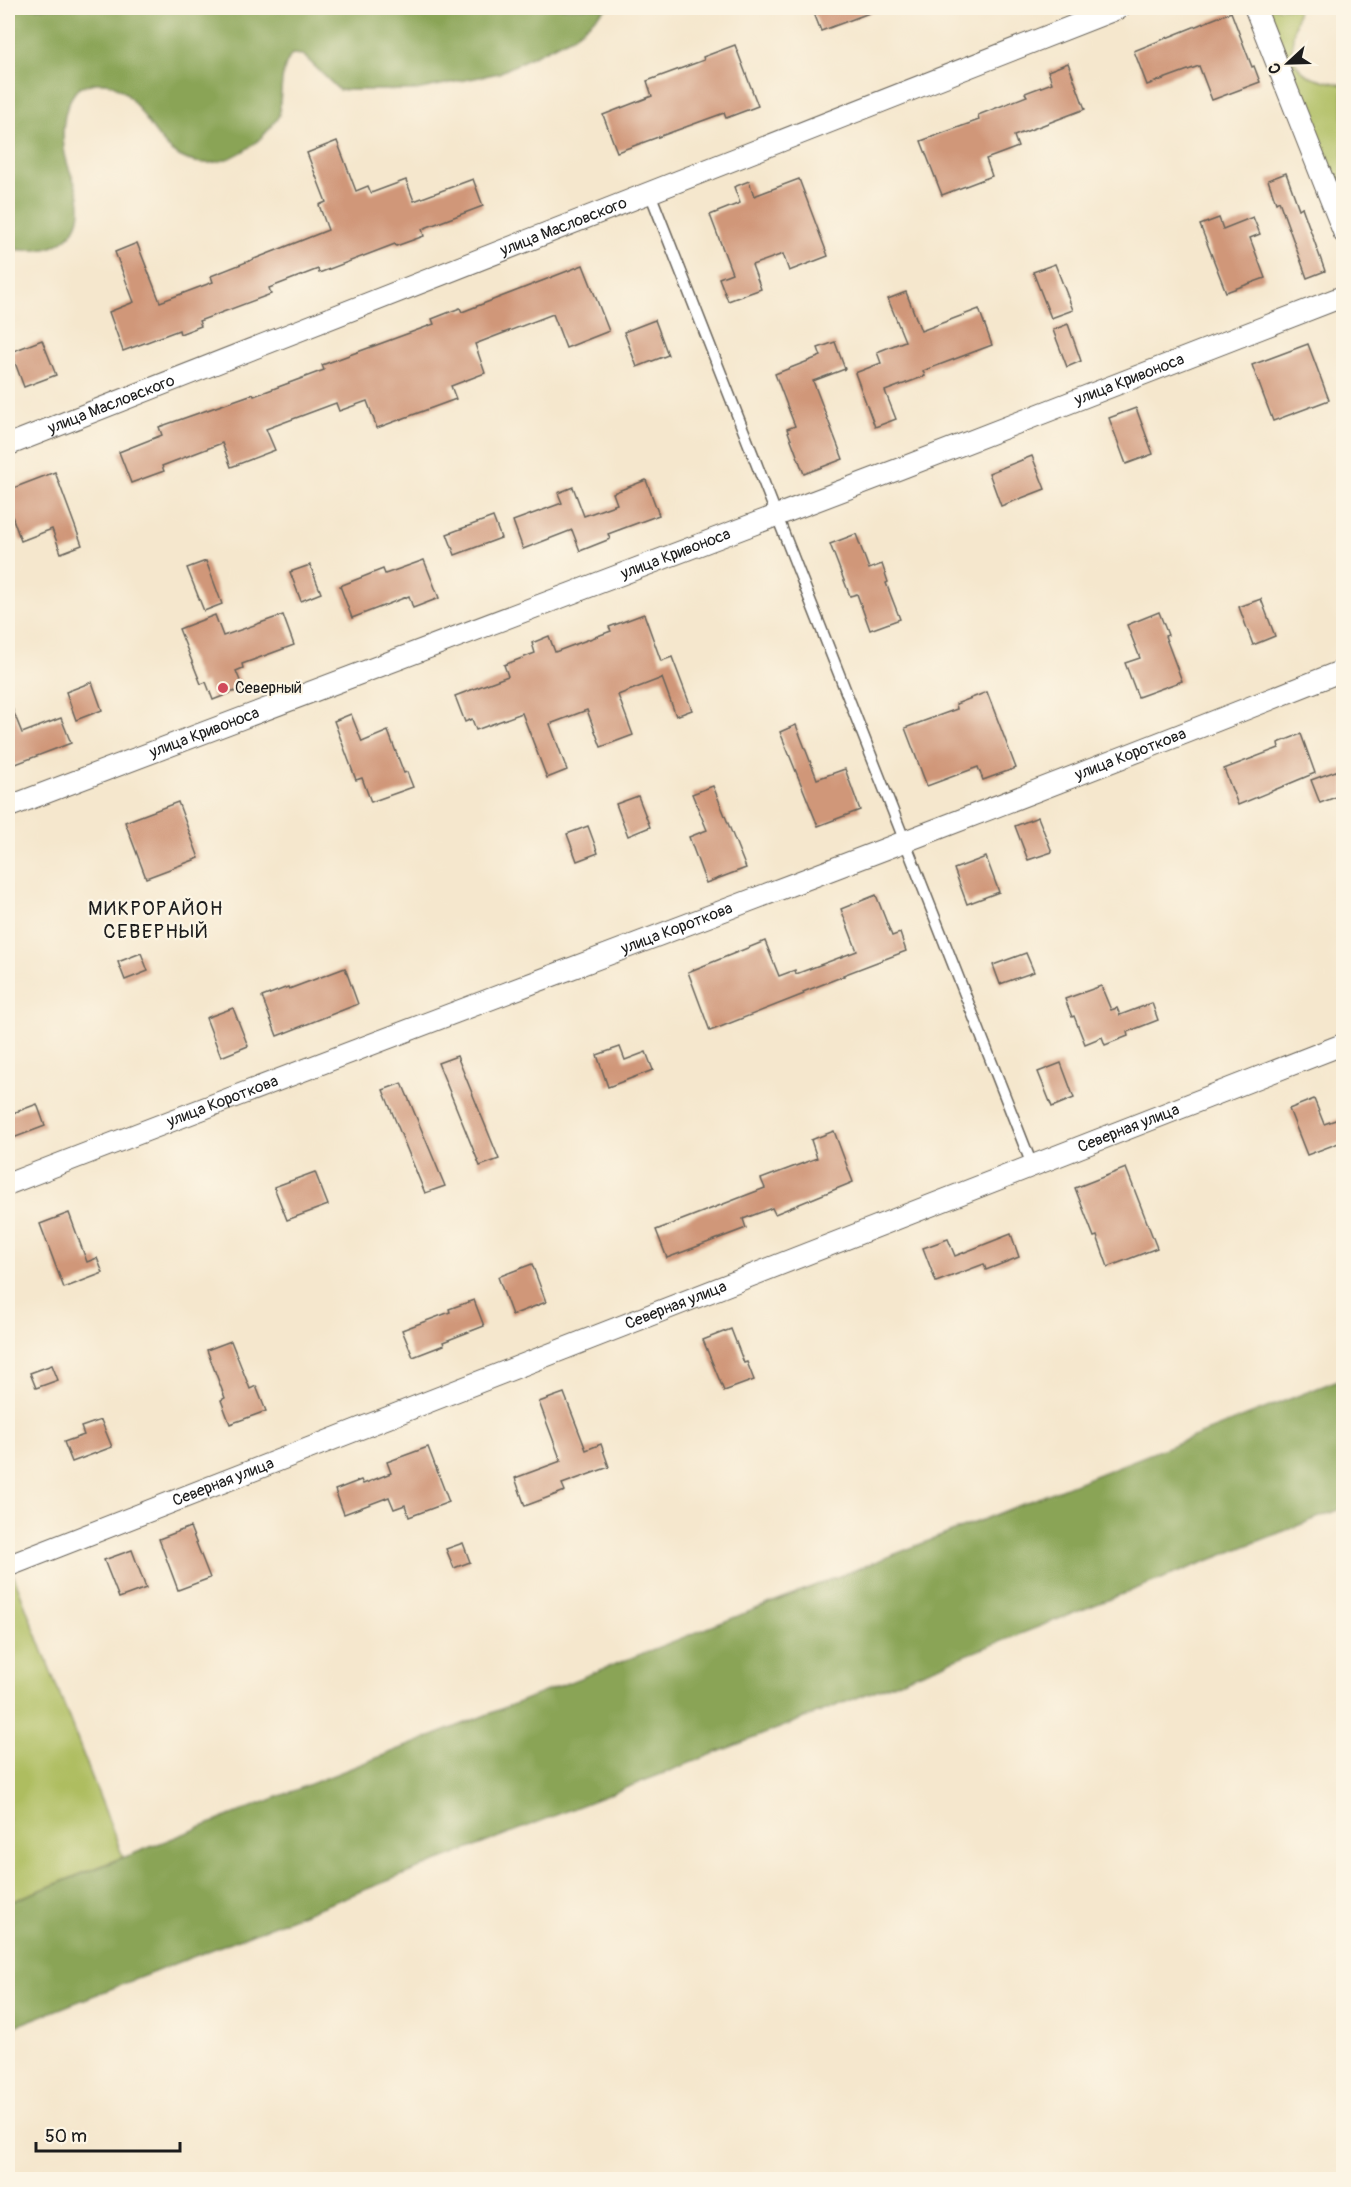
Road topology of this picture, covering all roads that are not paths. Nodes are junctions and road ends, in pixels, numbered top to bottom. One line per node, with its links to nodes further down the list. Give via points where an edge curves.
1 (1119, 8): 3 (street, улица Масловского)
2 (1255, 8): 4 (street)
3 (650, 193): 6 (street, улица Масловского); 7 (lane)
4 (1344, 233)
5 (1344, 296): 7 (street, улица Кривоноса)
6 (8, 445)
7 (775, 516): 9 (street, улица Кривоноса); 10 (lane)
8 (1344, 670): 10 (street, улица Короткова)
9 (8, 807)
10 (905, 841): 12 (lane); 13 (street, улица Короткова)
11 (1344, 1044): 12 (street, Северная улица)
12 (1032, 1165): 14 (street, Северная улица)
13 (8, 1184)
14 (8, 1566)

